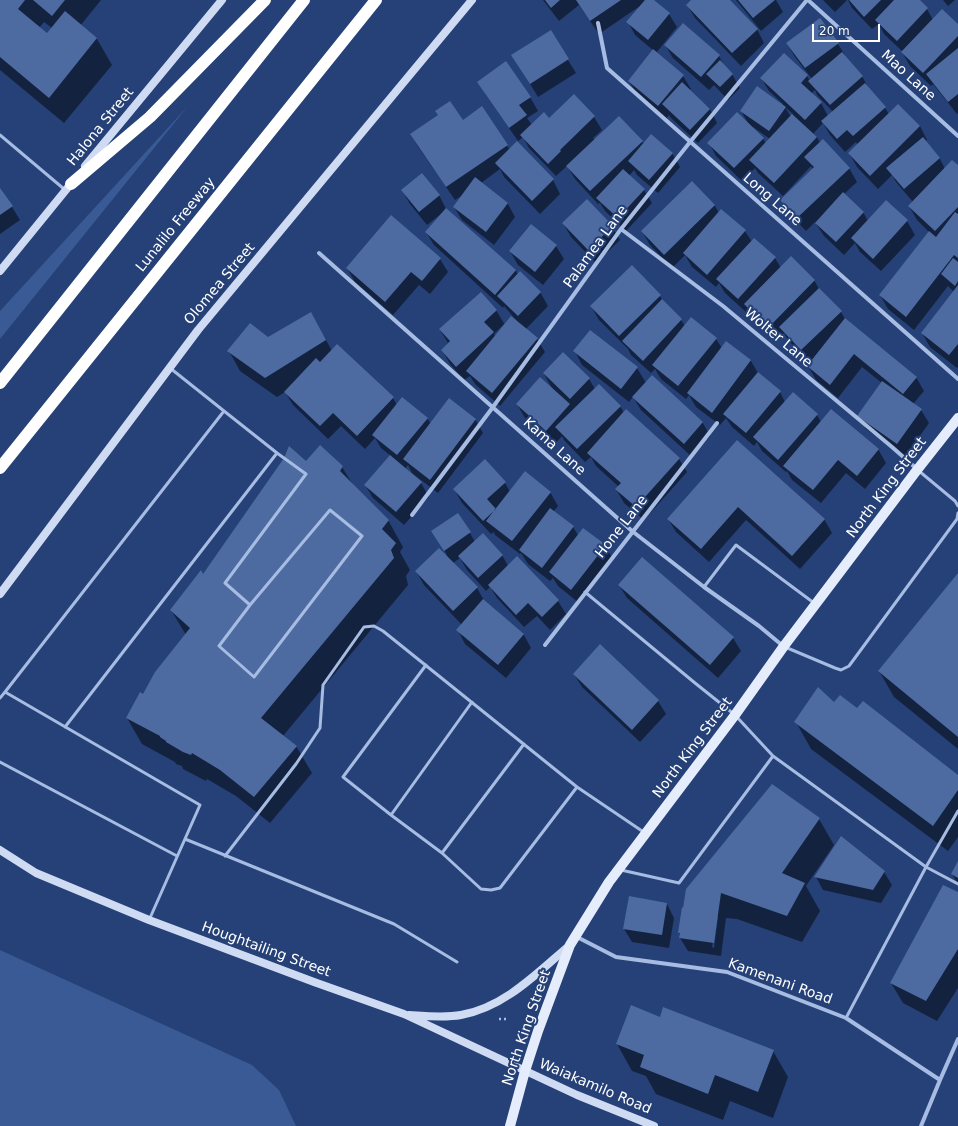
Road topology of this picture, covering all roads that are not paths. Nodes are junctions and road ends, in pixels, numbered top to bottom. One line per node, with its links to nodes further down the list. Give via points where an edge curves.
1 (222, 0): 11 (main road, Halona Street)
2 (266, 0): 11 (highway, via 150,117)
3 (304, 0): 17 (highway)
4 (376, 0): 23 (highway, Lunalilo Freeway)
5 (472, 0): 15 (main road, Olomea Street, via 198,330)
6 (808, 0): 9 (street, Mao Lane); 10 (street, Palamea Lane)
7 (598, 24): 10 (street, Long Lane, via 607,68)
8 (0, 135): 11 (lane)
9 (958, 136)
10 (690, 142): 12 (street, Palamea Lane); 16 (street, Long Lane)
11 (69, 187): 14 (main road, Halona Street)
12 (621, 229): 18 (street, Palamea Lane); 24 (street, Wolter Lane, via 723,306)
13 (319, 253): 18 (street, Kama Lane)
14 (0, 270)
15 (170, 368): 19 (lane); 31 (main road, Olomea Street)
16 (958, 379)
17 (0, 383)
18 (493, 407): 27 (street, Palamea Lane); 28 (street, Kama Lane)
19 (224, 411): 22 (lane); 37 (lane)
20 (958, 418): 24 (main road, North King Street)
21 (717, 423): 28 (street, Hone Lane)
22 (277, 452): 33 (lane, via 306,474 225,583); 41 (lane)
23 (0, 468)
24 (917, 470): 25 (lane); 32 (main road, North King Street)
25 (958, 506)
26 (958, 513): 35 (lane, via 957,519 849,666 842,670 834,668)
27 (412, 515)
28 (632, 531): 29 (street, Kama Lane); 30 (street, Hone Lane)
29 (704, 587): 32 (lane, via 736,545); 35 (street, Kama Lane)
30 (585, 592): 34 (street, Hone Lane); 40 (lane)
31 (0, 594)
32 (816, 604): 35 (main road, North King Street)
33 (250, 606): 33 (lane, via 218,646 254,677 362,536 330,510)
34 (544, 645)
35 (784, 646): 40 (main road, North King Street)
36 (426, 665): 39 (lane); 47 (lane, via 343,777); 53 (lane, via 383,631 374,626 364,627 323,685 320,728 296,764)
37 (4, 692): 38 (lane); 41 (lane)
38 (0, 698)
39 (472, 702): 42 (lane); 47 (lane)
40 (735, 715): 43 (lane); 48 (main road, North King Street)
41 (65, 727): 49 (lane, via 200,805)
42 (524, 744): 45 (lane); 51 (lane)
43 (774, 756): 54 (lane); 55 (lane, via 679,883)
44 (0, 762): 52 (lane)
45 (577, 786): 48 (lane); 51 (lane, via 500,888 481,888)
46 (958, 811): 54 (lane)
47 (391, 815): 51 (lane)
48 (646, 834): 55 (main road, North King Street)
49 (185, 839): 52 (lane); 53 (lane)
50 (0, 850): 57 (main road, Houghtailing Street, via 36,873)
51 (442, 853)
52 (177, 856): 57 (lane)
53 (225, 856): 60 (lane, via 394,924)
54 (926, 867): 56 (lane); 62 (lane)
55 (619, 870): 58 (main road, North King Street)
56 (958, 884)
57 (149, 920): 61 (main road, Houghtailing Street)
58 (575, 936): 59 (main road, North King Street); 62 (street, Kamenani Road, via 616,958 727,972)
59 (570, 945): 61 (main road, via 494,1005 460,1015); 64 (main road, North King Street)
60 (457, 962)
61 (404, 1014): 64 (main road, Houghtailing Street)
62 (846, 1018): 65 (street, Kamenani Road)
63 (958, 1039): 65 (street)
64 (525, 1071): 66 (main road, North King Street); 67 (main road, Waiakamilo Road)
65 (940, 1080): 68 (street)
66 (510, 1126)
67 (654, 1126)
68 (921, 1126)

